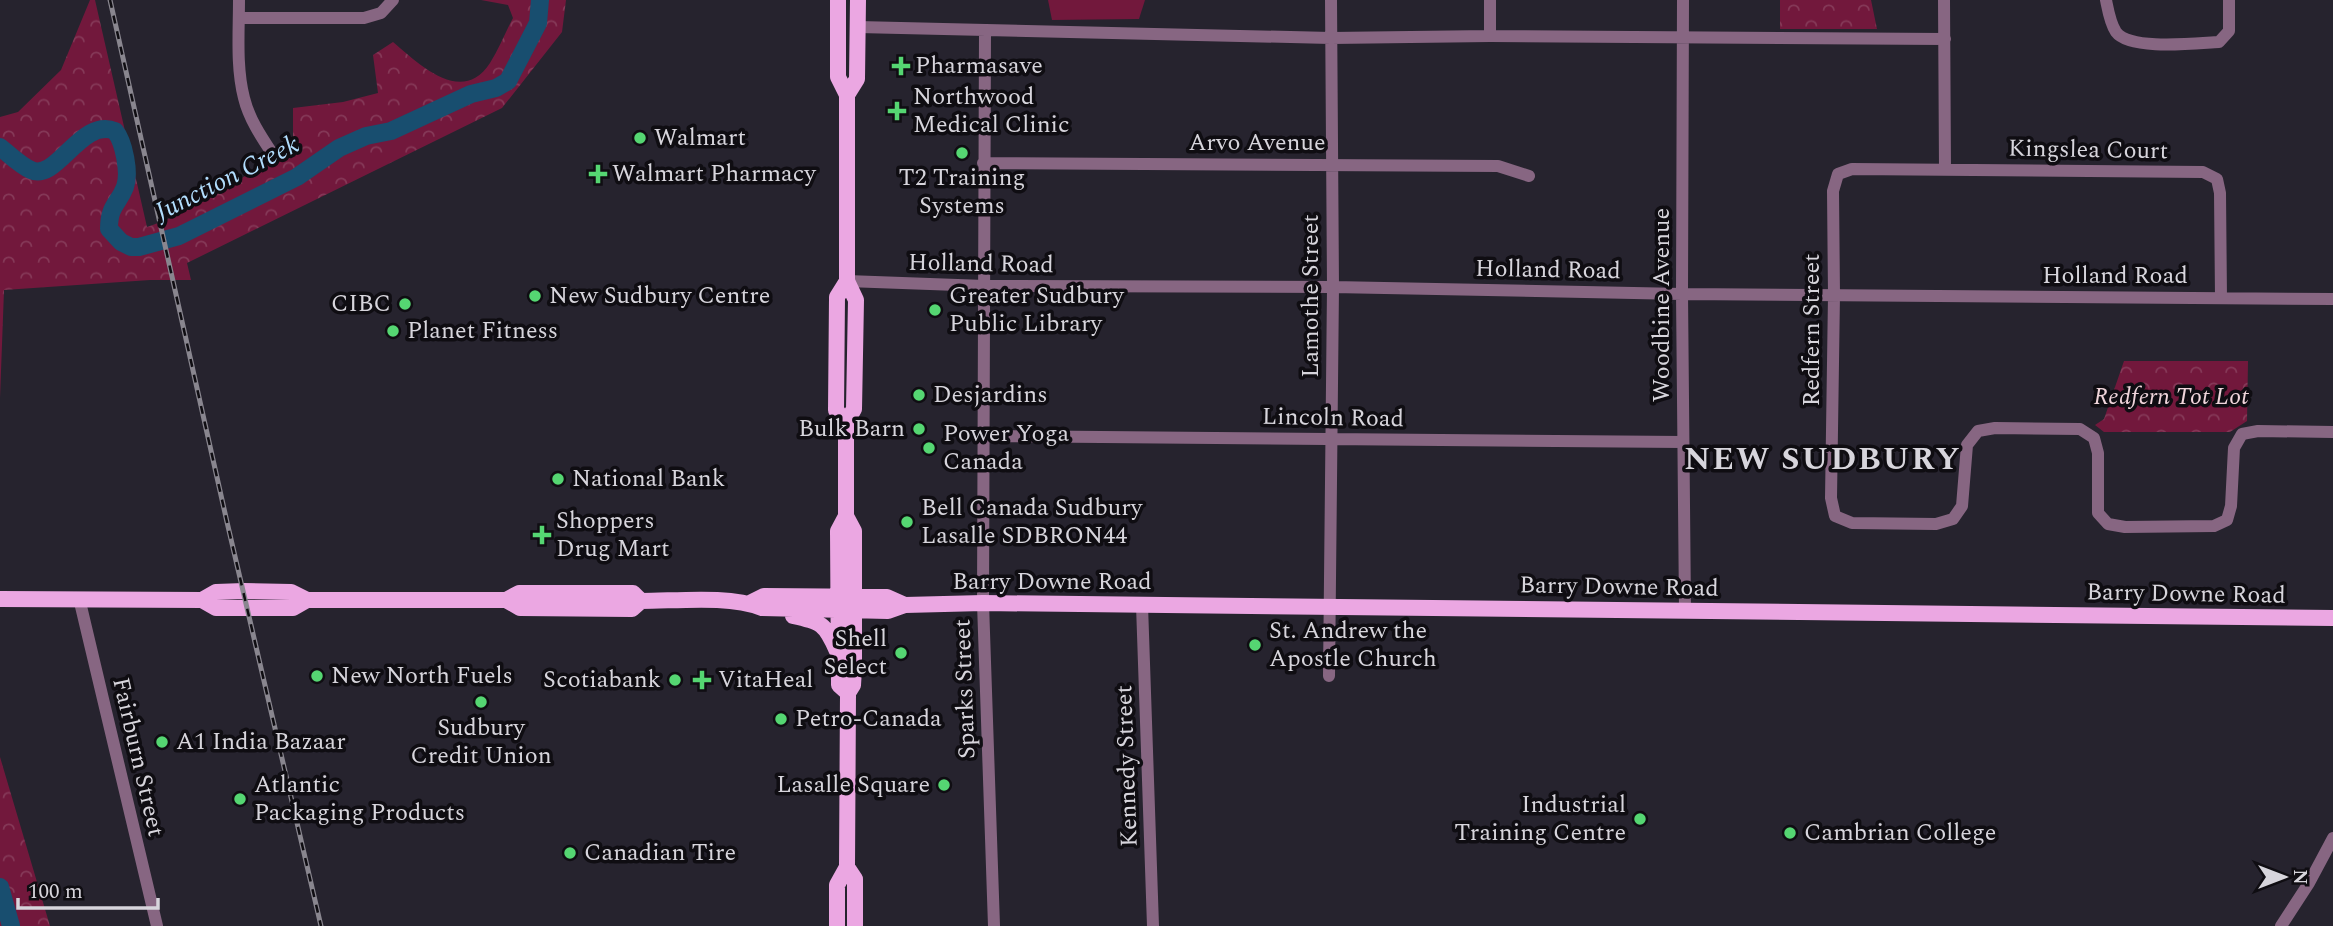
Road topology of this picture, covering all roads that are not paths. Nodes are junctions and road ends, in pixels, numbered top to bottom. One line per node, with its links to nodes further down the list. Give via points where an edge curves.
1 (239, 0): 11 (street)
2 (393, 0): 11 (street, via 381,13 365,18)
3 (838, 0): 18 (main road, via 838,77)
4 (858, 0): 12 (main road)
5 (1331, 0): 15 (street, Lamothe Street)
6 (1490, 0): 14 (street)
7 (1683, 0): 16 (street, Woodbine Avenue)
8 (1944, 0): 17 (street)
9 (2106, 0): 10 (street, via 2117,33 2129,42 2182,44 2219,42 2229,31)
10 (2229, 0)
11 (239, 18): 19 (street, via 244,100)
12 (858, 27): 13 (street); 18 (main road, via 857,79)
13 (985, 31): 15 (street); 20 (street, Sparks Street)
14 (1490, 36): 15 (street); 16 (street)
15 (1331, 38): 21 (street, Lamothe Street)
16 (1683, 39): 17 (street); 28 (street, Woodbine Avenue)
17 (1945, 39): 22 (street)
18 (847, 95): 25 (main road)
19 (274, 156)
20 (983, 163): 21 (street, Arvo Avenue); 26 (street, Sparks Street)
21 (1332, 164): 24 (street, Arvo Avenue, via 1498,166); 27 (street, Lamothe Street)
22 (1945, 169): 23 (street, Kingslea Court, via 1852,169); 30 (street, Kingslea Court, via 2203,172 2217,179 2220,193)
23 (1838, 174): 29 (street, Redfern Street, via 1832,191)
24 (1529, 176)
25 (846, 281): 26 (street, Holland Road); 36 (main road, via 837,297 836,410 846,423)
26 (985, 286): 27 (street, Holland Road); 33 (street, Sparks Street)
27 (1333, 287): 28 (street, Holland Road); 34 (street, Lamothe Street)
28 (1682, 294): 29 (street, Holland Road); 35 (street, Woodbine Avenue)
29 (1834, 295): 30 (street, Holland Road); 32 (street, Redfern Street, via 1831,498 1835,516 1852,523 1936,524 1953,519 1962,506 1967,444 1978,431 1995,428 2080,429 2094,438 2098,513 2108,524 2214,526 2227,520 2234,448 2242,434)
30 (2221, 298): 31 (street, Holland Road)
31 (2333, 299)
32 (2333, 432)
33 (983, 436): 34 (street, Lincoln Road); 43 (street, Sparks Street)
34 (1332, 439): 35 (street, Lincoln Road); 46 (street, Lamothe Street)
35 (1683, 442): 47 (street, Woodbine Avenue)
36 (846, 516): 37 (main road, via 838,531); 42 (main road, via 854,531)
37 (838, 556): 38 (main road, via 831,578); 42 (main road)
38 (811, 596): 41 (main road, Barry Downe Road, via 764,596); 42 (main road, Barry Downe Road)
39 (79, 598): 40 (main road, Barry Downe Road); 41 (main road, Barry Downe Road, via 202,600 216,592 244,591 291,592 307,600 506,600 519,593 633,593 641,601); 56 (street, Fairburn Street)
40 (0, 599)
41 (750, 603): 45 (main road, Barry Downe Road)
42 (846, 603): 43 (main road, Barry Downe Road, via 887,597 905,606); 45 (main road, Barry Downe Road); 51 (main road); 53 (main road, via 853,685)
43 (983, 603): 44 (main road, Barry Downe Road); 59 (street, Sparks Street)
44 (1142, 605): 46 (main road, Barry Downe Road); 60 (street, Kennedy Street)
45 (771, 608): 51 (main road, via 819,622)
46 (1329, 608): 47 (main road, Barry Downe Road); 52 (street, Lamothe Street)
47 (1685, 609): 48 (main road, Barry Downe Road)
48 (2304, 618): 49 (main road, Barry Downe Road); 50 (main road)
49 (2333, 618)
50 (2333, 630)
51 (839, 654): 53 (main road, via 839,685)
52 (1329, 676)
53 (848, 693): 55 (main road)
54 (2333, 838): 61 (street)
55 (847, 867): 57 (main road, via 837,885); 58 (main road, via 855,879)
56 (157, 926)
57 (837, 926)
58 (855, 926)
59 (994, 926)
60 (1153, 926)
61 (2281, 926)

